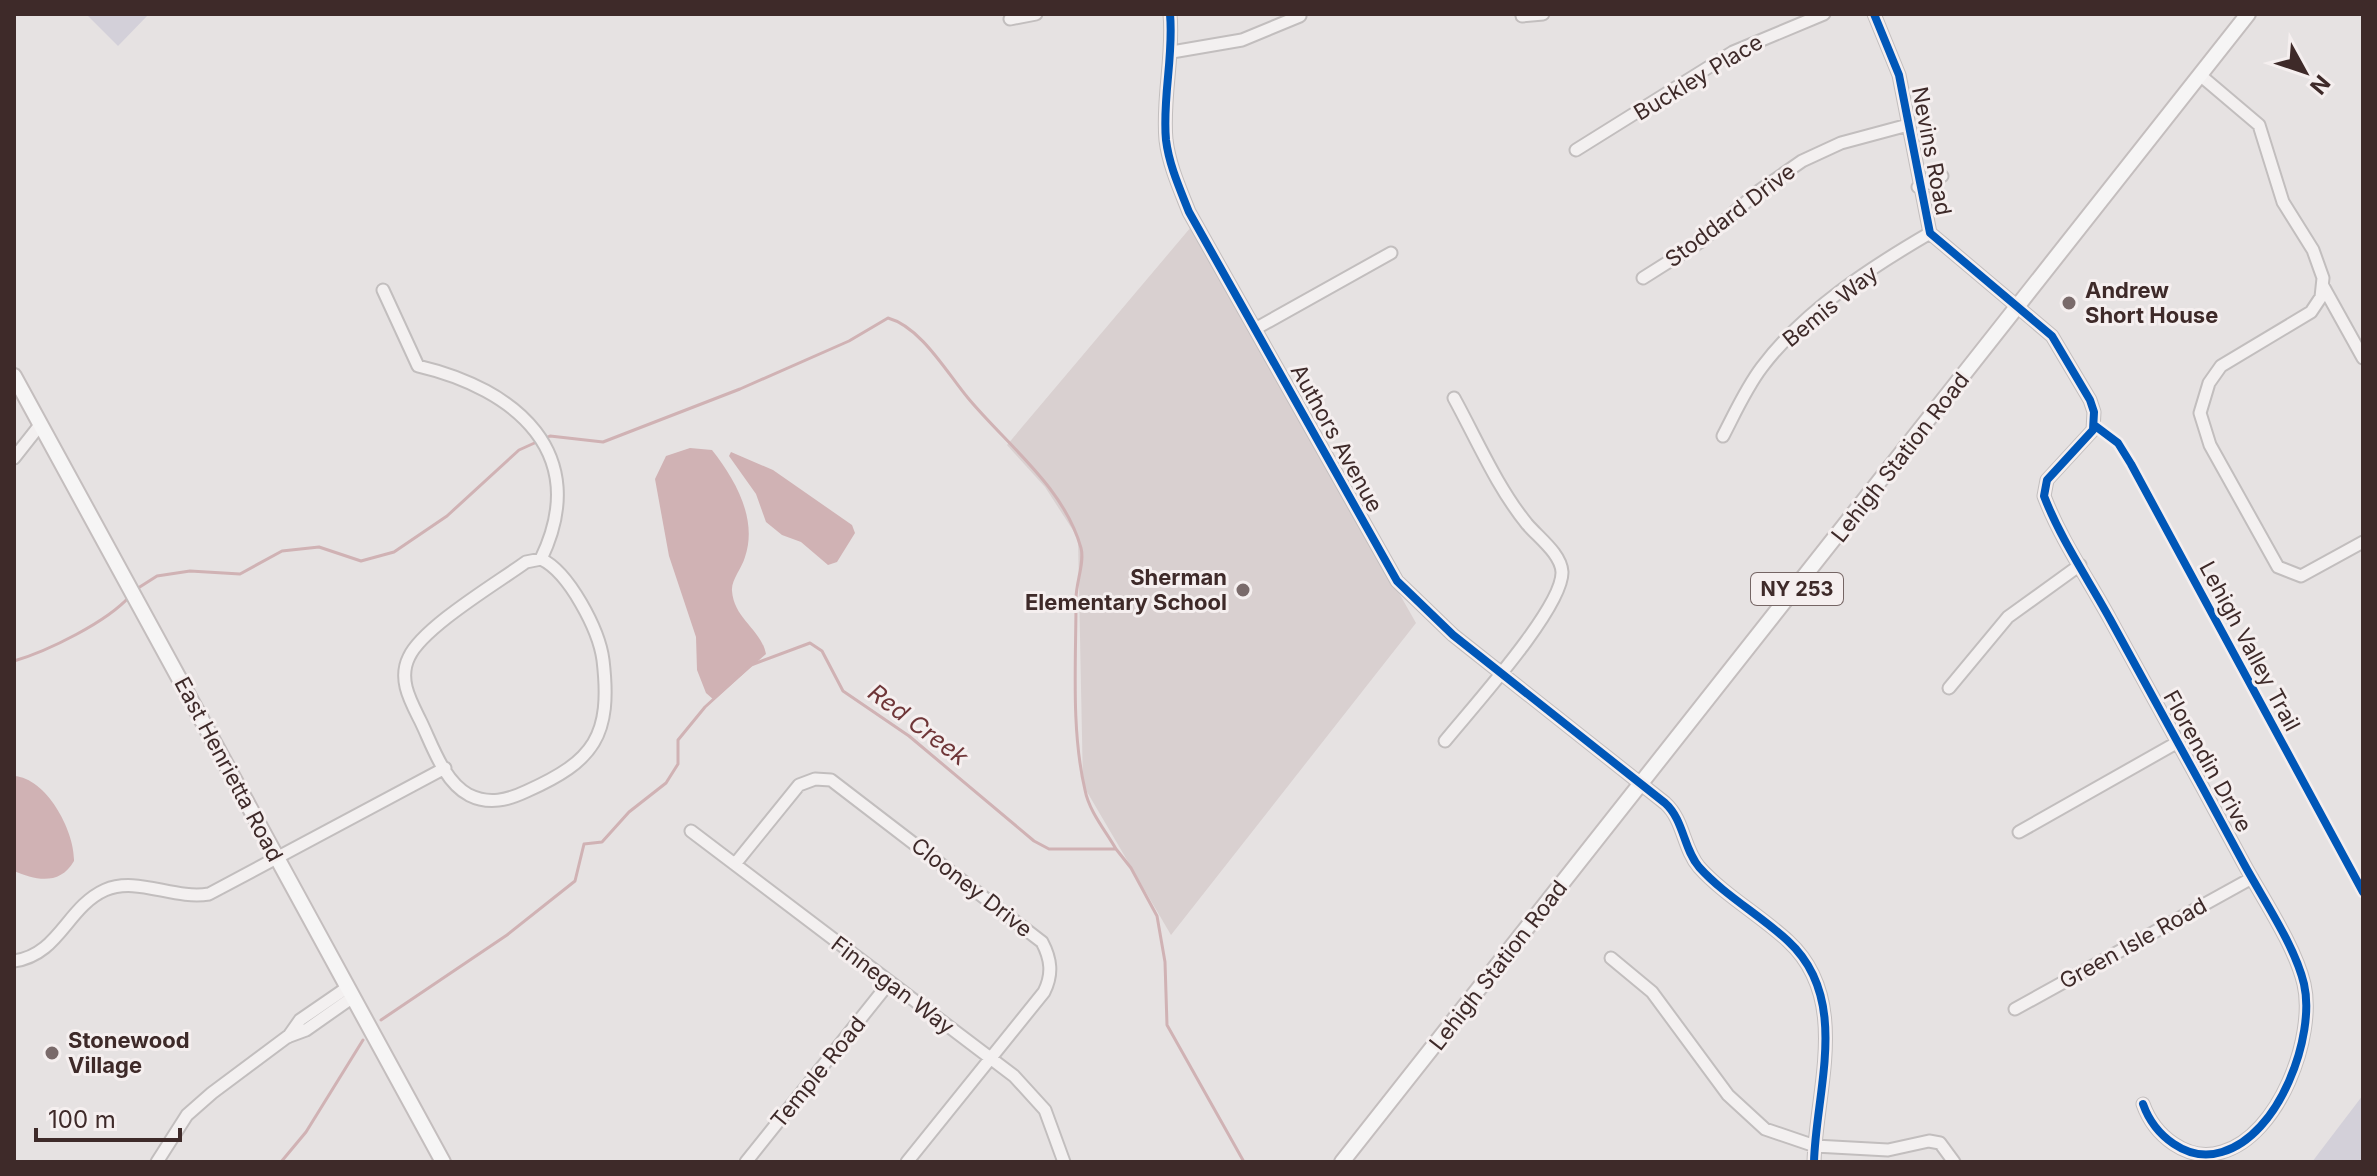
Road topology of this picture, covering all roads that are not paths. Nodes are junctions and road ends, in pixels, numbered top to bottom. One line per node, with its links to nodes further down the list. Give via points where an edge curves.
1 (1036, 14): 9 (street)
2 (1170, 14): 10 (street, Authors Avenue)
3 (1543, 14): 8 (street)
4 (1824, 14): 13 (street, Buckley Place, via 1733,52)
5 (1874, 14): 12 (street, Nevins Road, via 1894,58)
6 (2248, 14): 11 (main road, Lehigh Station Road / NY 253)
7 (1300, 16): 10 (street, via 1242,40)
8 (1522, 16)
9 (1010, 19)
10 (1172, 52): 22 (street, Authors Avenue, via 1165,124 1169,159 1189,212)
11 (2200, 75): 19 (street, via 2259,125 2278,190 2318,261); 21 (main road, Lehigh Station Road / NY 253)
12 (1908, 125): 15 (street, Nevins Road); 18 (street, Stoddard Drive, via 1841,143 1802,161 1700,242)
13 (1576, 150)
14 (1942, 176): 15 (street, Nevins Road)
15 (1918, 187): 16 (street, Nevins Road)
16 (1930, 233): 21 (street, Nevins Road); 27 (street, Bemis Way, via 1804,322 1763,366)
17 (1391, 253): 22 (street)
18 (1643, 278)
19 (2323, 286): 23 (street); 29 (street, via 2304,318 2221,366 2209,383 2201,423 2278,567 2301,576)
20 (383, 290): 30 (street, via 418,366 479,386 501,400 539,439 556,470 560,507)
21 (2018, 307): 31 (street, Florendin Drive, via 2052,336 2094,412 2089,436 2054,471 2044,489 2047,505); 37 (main road, Lehigh Station Road / NY 253)
22 (1255, 329): 32 (street, Authors Avenue, via 1397,581 1430,616)
23 (2363, 358)
24 (14, 376): 26 (main road, East Henrietta Road)
25 (1454, 398): 32 (street, via 1517,511 1562,571 1550,604)
26 (40, 425): 28 (street); 40 (main road, East Henrietta Road)
27 (1723, 436)
28 (14, 458)
29 (2363, 542)
30 (541, 559): 36 (street, via 526,562 433,629 407,659 408,696); 36 (street, via 564,579 601,647 605,694 597,736 572,769 501,801 467,794)
31 (2080, 565): 33 (street, via 2008,617); 35 (street, Florendin Drive)
32 (1500, 673): 34 (street); 37 (street, Authors Avenue)
33 (1949, 688)
34 (1445, 741)
35 (2178, 742): 39 (street); 42 (street, Florendin Drive)
36 (445, 768): 40 (street)
37 (1640, 785): 50 (street, Authors Avenue, via 1672,809 1699,867 1789,942 1815,978 1826,1034); 56 (main road, Lehigh Station Road / NY 253)
38 (691, 831): 41 (street, Finnegan Way)
39 (2019, 832)
40 (277, 858): 44 (street, via 209,894 183,896 130,885 107,889 82,906 43,950); 46 (main road, East Henrietta Road)
41 (735, 864): 45 (street, Finnegan Way); 48 (street, Clooney Drive, via 799,785 822,779 842,785 1046,949 1047,986)
42 (2252, 878): 47 (street, Green Isle Road); 49 (street, Florendin Drive, via 2303,981 2307,1016 2294,1069 2253,1132 2217,1154 2192,1153 2172,1143 2149,1122)
43 (1611, 958): 50 (street, via 1658,998 1751,1120 1780,1137)
44 (14, 961)
45 (889, 983): 48 (street, Finnegan Way); 53 (street, Temple Road)
46 (350, 992): 51 (street, via 187,1115); 52 (main road, East Henrietta Road)
47 (2015, 1009)
48 (990, 1059): 54 (street, Clooney Drive); 55 (street, Finnegan Way, via 1034,1095)
49 (2143, 1104)
50 (1815, 1146): 57 (street, Authors Avenue); 58 (street, via 1888,1150 1929,1141 1940,1143)
51 (157, 1162)
52 (443, 1162)
53 (746, 1162)
54 (907, 1162)
55 (1064, 1162)
56 (1342, 1162)
57 (1814, 1162)
58 (1954, 1162)

